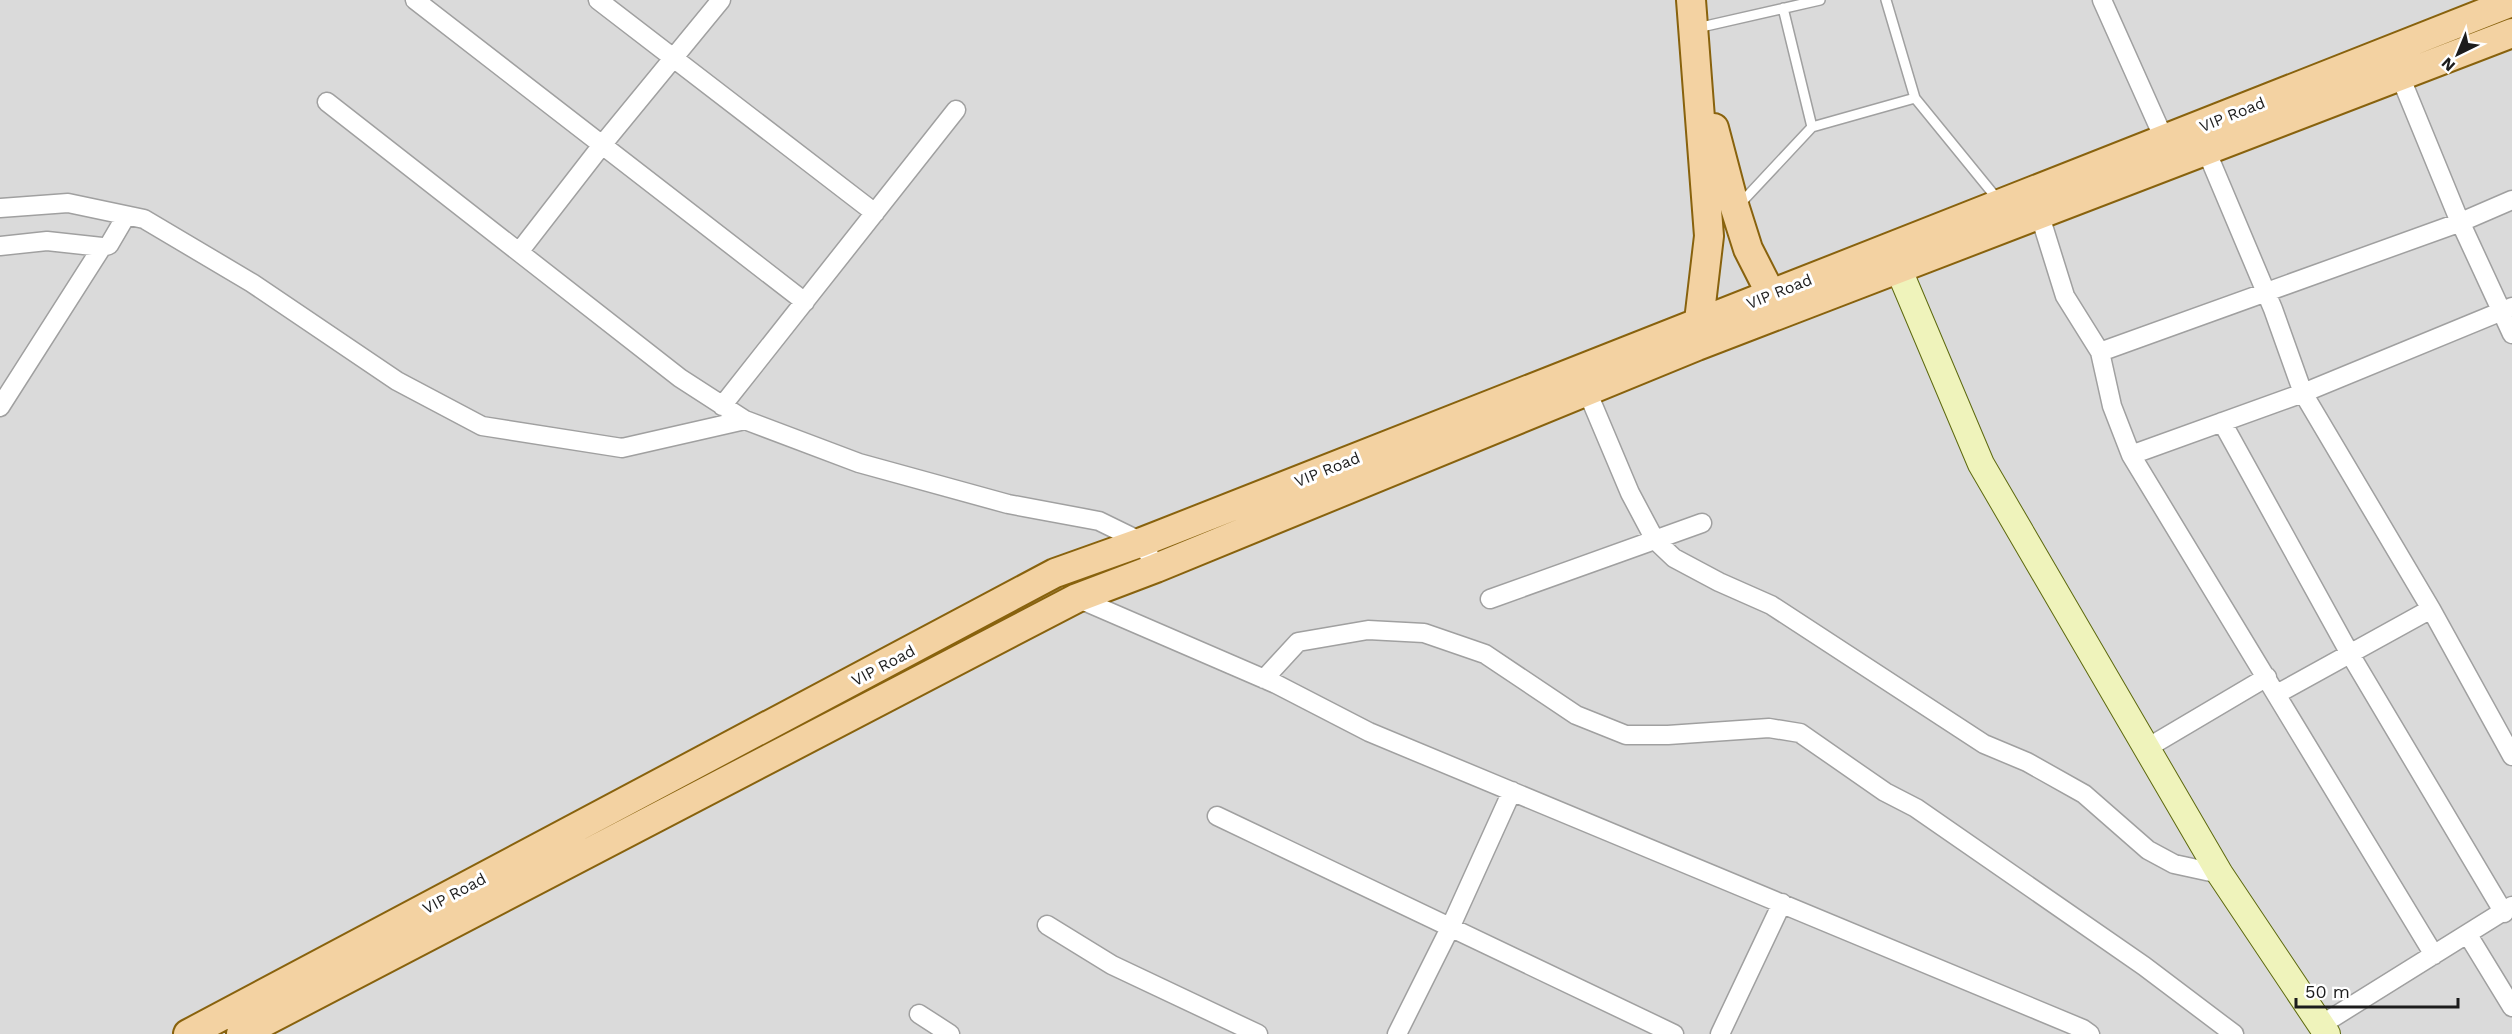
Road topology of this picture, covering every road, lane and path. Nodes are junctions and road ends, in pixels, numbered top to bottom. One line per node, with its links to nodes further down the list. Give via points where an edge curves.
1 (415, 0): 19 (street)
2 (598, 0): 12 (street)
3 (721, 0): 12 (street)
4 (1691, 0): 11 (main road)
5 (1820, 0): 9 (lane)
6 (1886, 0): 14 (lane)
7 (2102, 0): 18 (street)
8 (2512, 2): 18 (main road, VIP Road)
9 (1783, 8): 11 (lane); 17 (lane)
10 (2512, 33): 13 (main road, VIP Road)
11 (1693, 41): 24 (main road); 37 (main road, via 1709,236)
12 (673, 58): 19 (street); 25 (street)
13 (2400, 76): 20 (main road, VIP Road); 28 (street)
14 (1915, 98): 17 (lane); 22 (lane)
15 (327, 102): 31 (street)
16 (956, 110): 25 (street)
17 (1812, 127): 24 (lane)
18 (2165, 141): 22 (main road, VIP Road)
19 (602, 145): 31 (street); 34 (street)
20 (2206, 150): 27 (main road, VIP Road); 33 (street)
21 (2512, 200): 28 (street)
22 (2001, 203): 32 (main road, VIP Road)
23 (0, 208): 26 (street, via 68,203)
24 (1735, 208): 35 (main road, via 1748,249)
25 (875, 213): 34 (street)
26 (126, 216): 30 (street, via 109,245); 44 (street, via 144,219 252,283 397,381 482,426 622,448)
27 (2040, 216): 32 (main road, VIP Road); 39 (street, via 2065,296)
28 (2461, 222): 33 (street); 36 (street)
29 (0, 246): 30 (street, via 47,241)
30 (102, 247): 43 (street)
31 (519, 252): 42 (street, via 680,378)
32 (1895, 258): 35 (main road, VIP Road); 58 (main road, via 1981,464)
33 (2266, 293): 39 (street); 41 (street)
34 (805, 302): 42 (street)
35 (1776, 304): 37 (main road, VIP Road)
36 (2507, 309): 38 (street); 41 (street)
37 (1698, 334): 40 (main road, VIP Road); 49 (main road, VIP Road)
38 (2512, 334)
39 (2100, 352): 46 (street, via 2112,406)
40 (1587, 391): 48 (street, via 1630,493); 50 (main road, VIP Road)
41 (2302, 393): 45 (street); 53 (street)
42 (722, 406): 44 (street)
43 (0, 407)
44 (745, 420): 49 (street, via 859,463 1008,504 1099,521)
45 (2222, 422): 46 (street); 54 (street)
46 (2131, 455): 55 (street)
47 (1702, 523): 48 (street)
48 (1655, 540): 52 (street); 62 (street, via 1674,558 1771,605 1984,744 2027,762 2084,794 2148,850 2174,864)
49 (1142, 542): 50 (street); 72 (main road, VIP Road, via 1055,573)
50 (1156, 568): 51 (main road, VIP Road)
51 (1077, 598): 56 (street); 73 (main road, VIP Road)
52 (1490, 599)
53 (2431, 609): 54 (street); 59 (street)
54 (2350, 654): 57 (street); 64 (street)
55 (2267, 677): 57 (street); 58 (street)
56 (1264, 679): 60 (street, via 1369,732); 80 (street, via 1298,642 1368,630 1424,633 1485,654 1576,715 1626,735 1769,728 1800,733 1885,792 1925,814 2144,966)
57 (2277, 694): 68 (street)
58 (2147, 748): 62 (main road)
59 (2512, 756)
60 (1512, 791): 63 (street); 66 (street)
61 (1217, 816): 66 (street)
62 (2220, 874): 71 (main road)
63 (1782, 903): 78 (street); 79 (street)
64 (2508, 910): 67 (street)
65 (1047, 925): 75 (street, via 1112,965)
66 (1450, 928): 76 (street); 77 (street)
67 (2468, 935): 68 (street); 69 (street)
68 (2434, 956): 71 (street)
69 (2512, 1007)
70 (919, 1014): 74 (street)
71 (2324, 1029)
72 (188, 1034)
73 (241, 1034)
74 (951, 1034)
75 (1258, 1034)
76 (1397, 1034)
77 (1674, 1034)
78 (1720, 1034)
79 (2090, 1034)
80 (2234, 1034)

